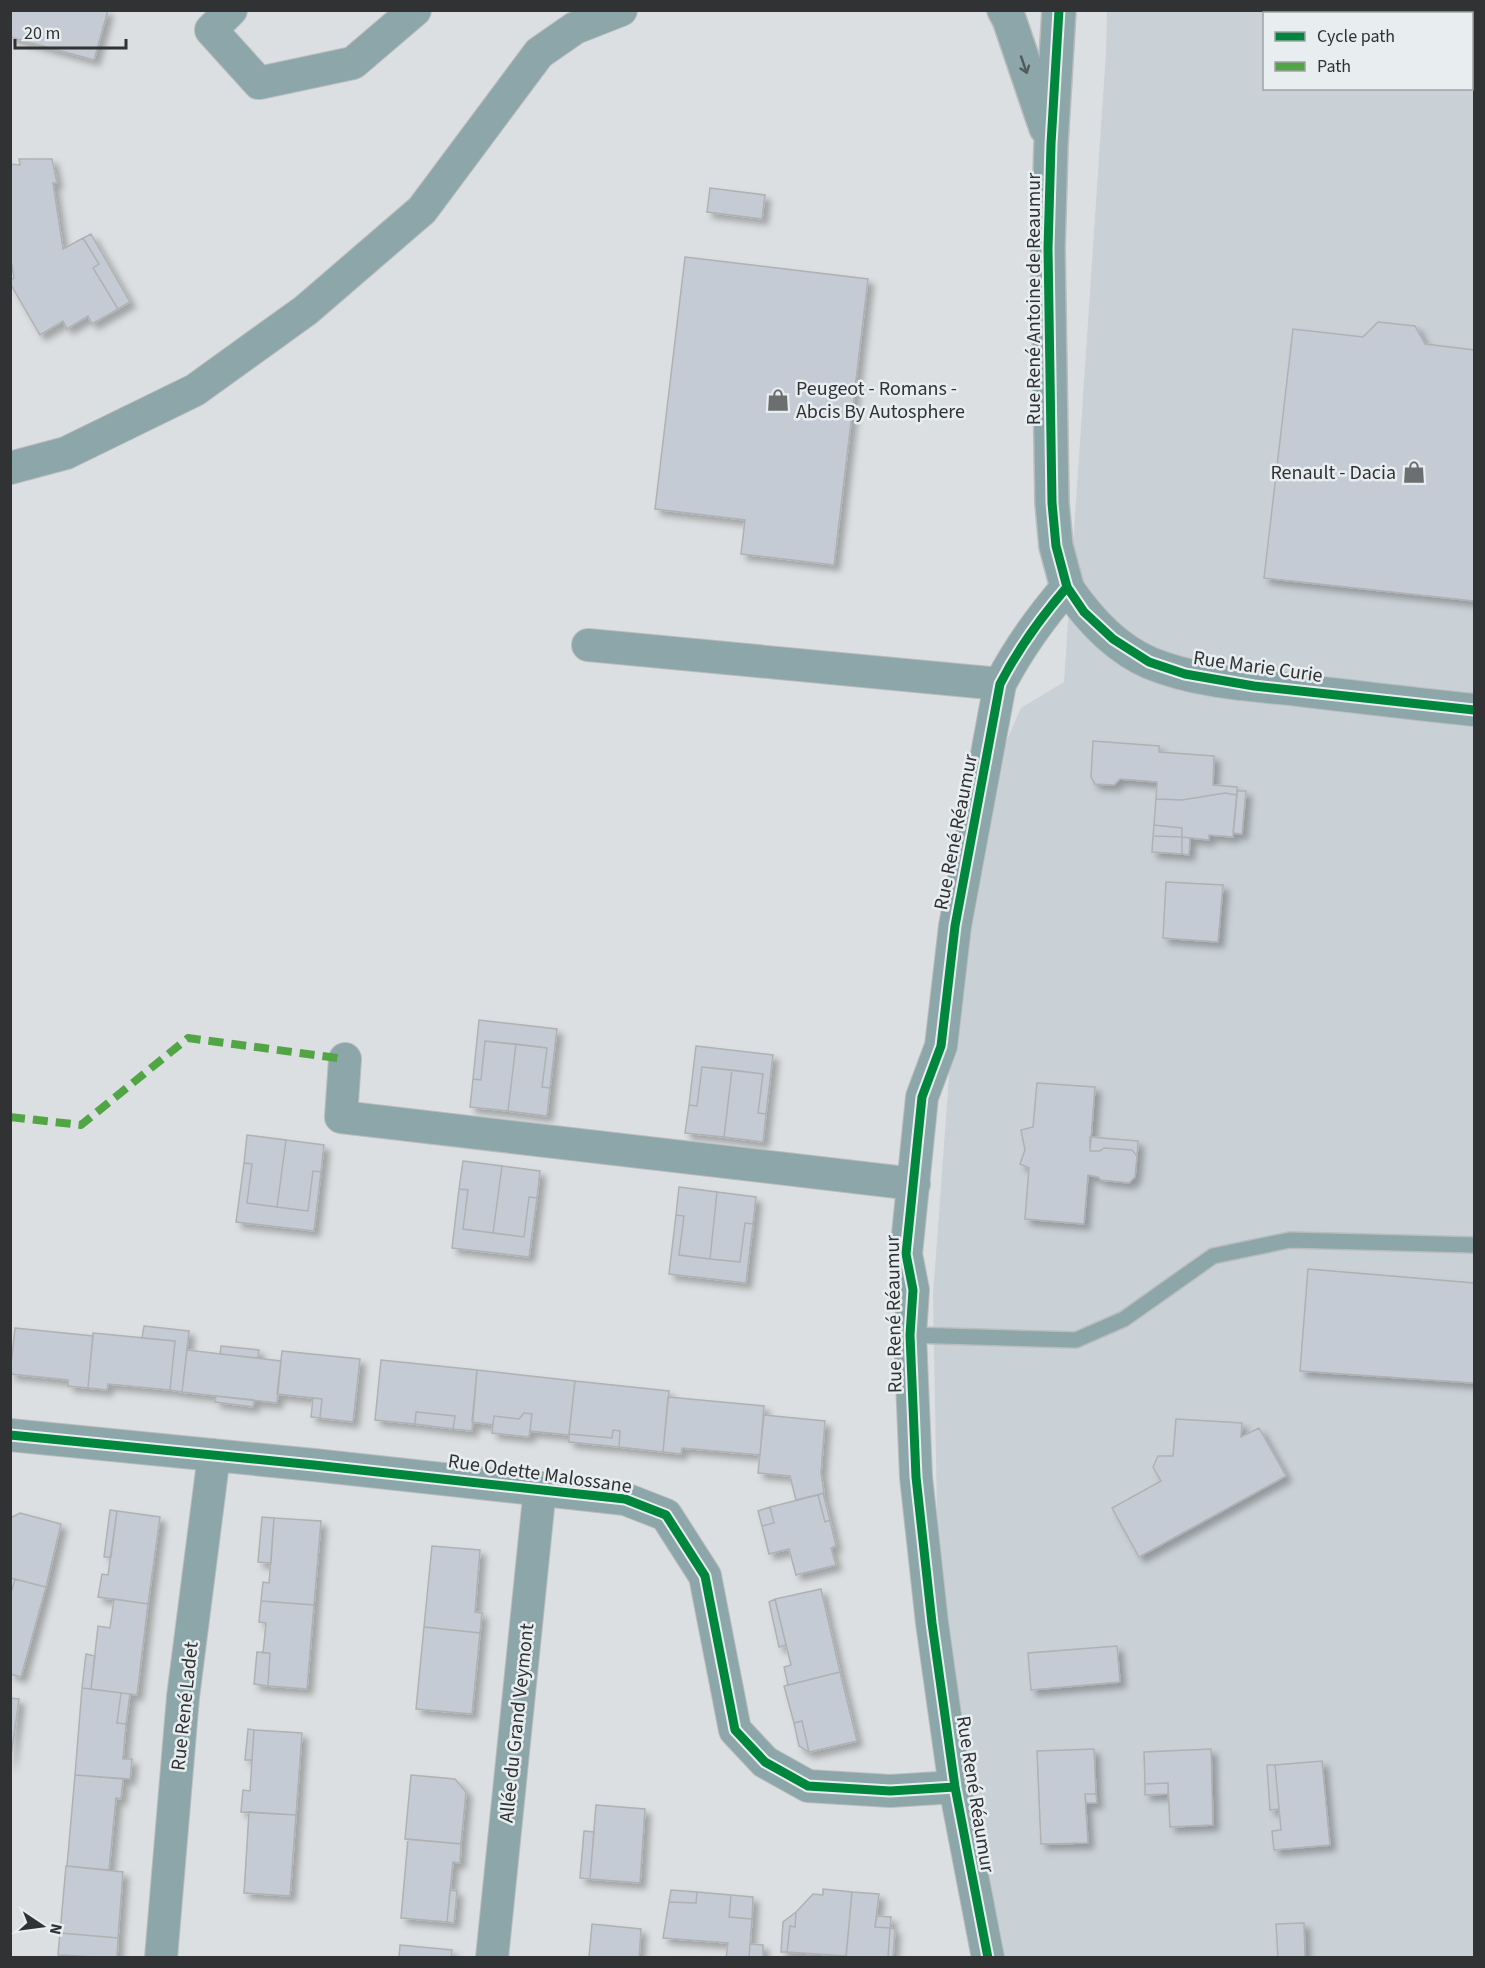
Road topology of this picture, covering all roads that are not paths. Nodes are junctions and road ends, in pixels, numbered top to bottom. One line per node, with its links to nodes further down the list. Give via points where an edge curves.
1 (231, 10): 5 (street, via 211,30 259,83 353,63)
2 (621, 10): 7 (street, via 575,28 539,52 422,210 306,310 195,390 66,453)
3 (1004, 10): 6 (street, Rue René Antoine de Reaumur, one-way to 6)
4 (1059, 10): 6 (street, Rue René Antoine de Reaumur)
5 (410, 12)
6 (1052, 144): 8 (street, Rue René Antoine de Reaumur, via 1048,248 1053,502 1056,546)
7 (10, 468)
8 (1067, 587): 10 (street, Rue René Réaumur, via 1046,612); 11 (street, Rue Marie Curie, via 1084,612 1113,639 1149,662 1185,674 1254,686)
9 (588, 645): 10 (street)
10 (1000, 684): 13 (street, Rue René Réaumur, via 955,926 941,1046 922,1097)
11 (1474, 710)
12 (345, 1059): 13 (street, via 341,1117)
13 (914, 1184): 15 (street, Rue René Réaumur, via 906,1254 913,1290)
14 (1474, 1245): 15 (lane, via 1290,1240 1213,1256 1124,1319 1076,1340)
15 (910, 1335): 19 (street, Rue René Réaumur, via 916,1477)
16 (10, 1435): 17 (street, Rue Odette Malossane)
17 (214, 1455): 18 (street, Rue Odette Malossane); 20 (street, Rue René Ladet, via 183,1697)
18 (540, 1488): 19 (street, Rue Odette Malossane, via 625,1499 666,1515 705,1576 735,1730 765,1762 808,1786 890,1791); 21 (street, Allée du Grand Veymont)
19 (955, 1786): 22 (street, Rue René Réaumur)
20 (161, 1958)
21 (492, 1958)
22 (988, 1958)

